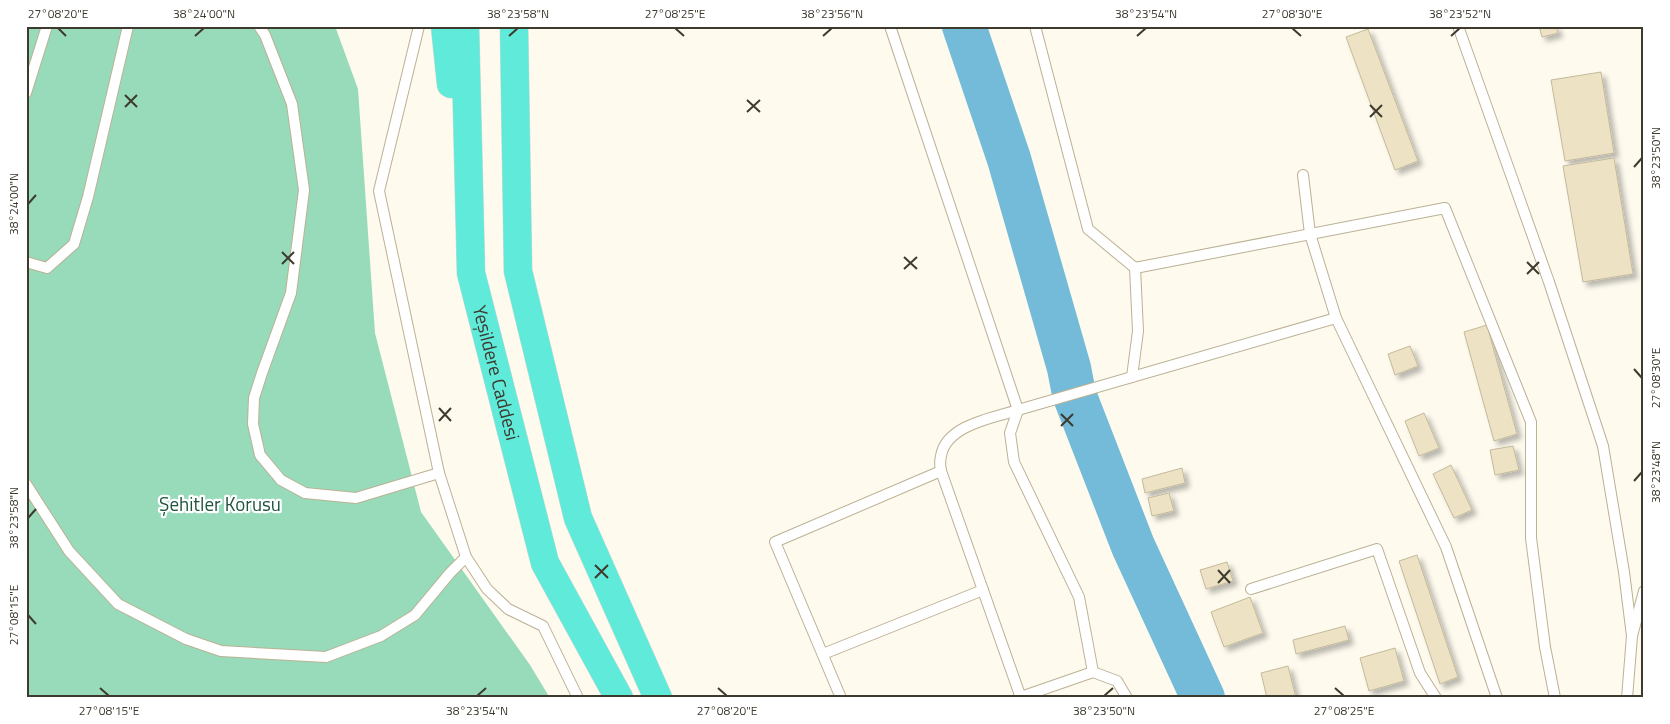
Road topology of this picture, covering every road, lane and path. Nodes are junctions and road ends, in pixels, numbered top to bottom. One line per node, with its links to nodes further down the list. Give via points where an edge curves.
1 (47, 26): 11 (lane)
2 (128, 26): 14 (lane, via 74,244 47,268)
3 (259, 26): 21 (lane, via 292,104 304,190 291,293 254,398 253,424 260,455 281,480 305,493 356,498)
4 (420, 26): 21 (lane, via 379,190)
5 (445, 26): 16 (highway)
6 (465, 26): 16 (highway, Yeşildere Caddesi)
7 (514, 26): 33 (highway, via 518,271 578,518)
8 (890, 26): 19 (lane)
9 (1035, 26): 15 (lane, via 1088,229)
10 (1458, 26): 27 (lane, via 1603,446)
11 (26, 93)
12 (1303, 175): 13 (lane)
13 (1310, 234): 15 (lane); 17 (lane); 38 (lane, via 1445,208 1531,422 1531,538)
14 (26, 262)
15 (1136, 268): 18 (lane, via 1138,331)
16 (471, 273): 32 (highway, Yeşildere Caddesi, via 545,563)
17 (1336, 318): 18 (lane); 37 (lane, via 1446,547)
18 (1132, 377): 19 (lane)
19 (1018, 410): 20 (lane, via 966,426 954,434 944,445 940,456); 29 (lane, via 1010,433 1014,462 1079,597)
20 (941, 471): 25 (lane); 28 (lane, via 775,542)
21 (439, 473): 23 (lane)
22 (26, 484): 23 (lane, via 69,551 118,604 186,639 221,650 326,657 381,636 415,615)
23 (466, 557): 31 (lane, via 487,589 508,609 542,626)
24 (1251, 589): 36 (lane, via 1377,549 1420,673)
25 (983, 590): 28 (lane); 30 (lane)
26 (1644, 591): 27 (lane)
27 (1632, 636): 39 (lane)
28 (823, 654): 34 (lane)
29 (1093, 672): 30 (lane); 35 (lane, via 1117,680)
30 (1020, 697)
31 (578, 698)
32 (619, 698)
33 (658, 698)
34 (841, 698)
35 (1127, 698)
36 (1436, 698)
37 (1497, 698)
38 (1555, 698)
39 (1627, 698)

